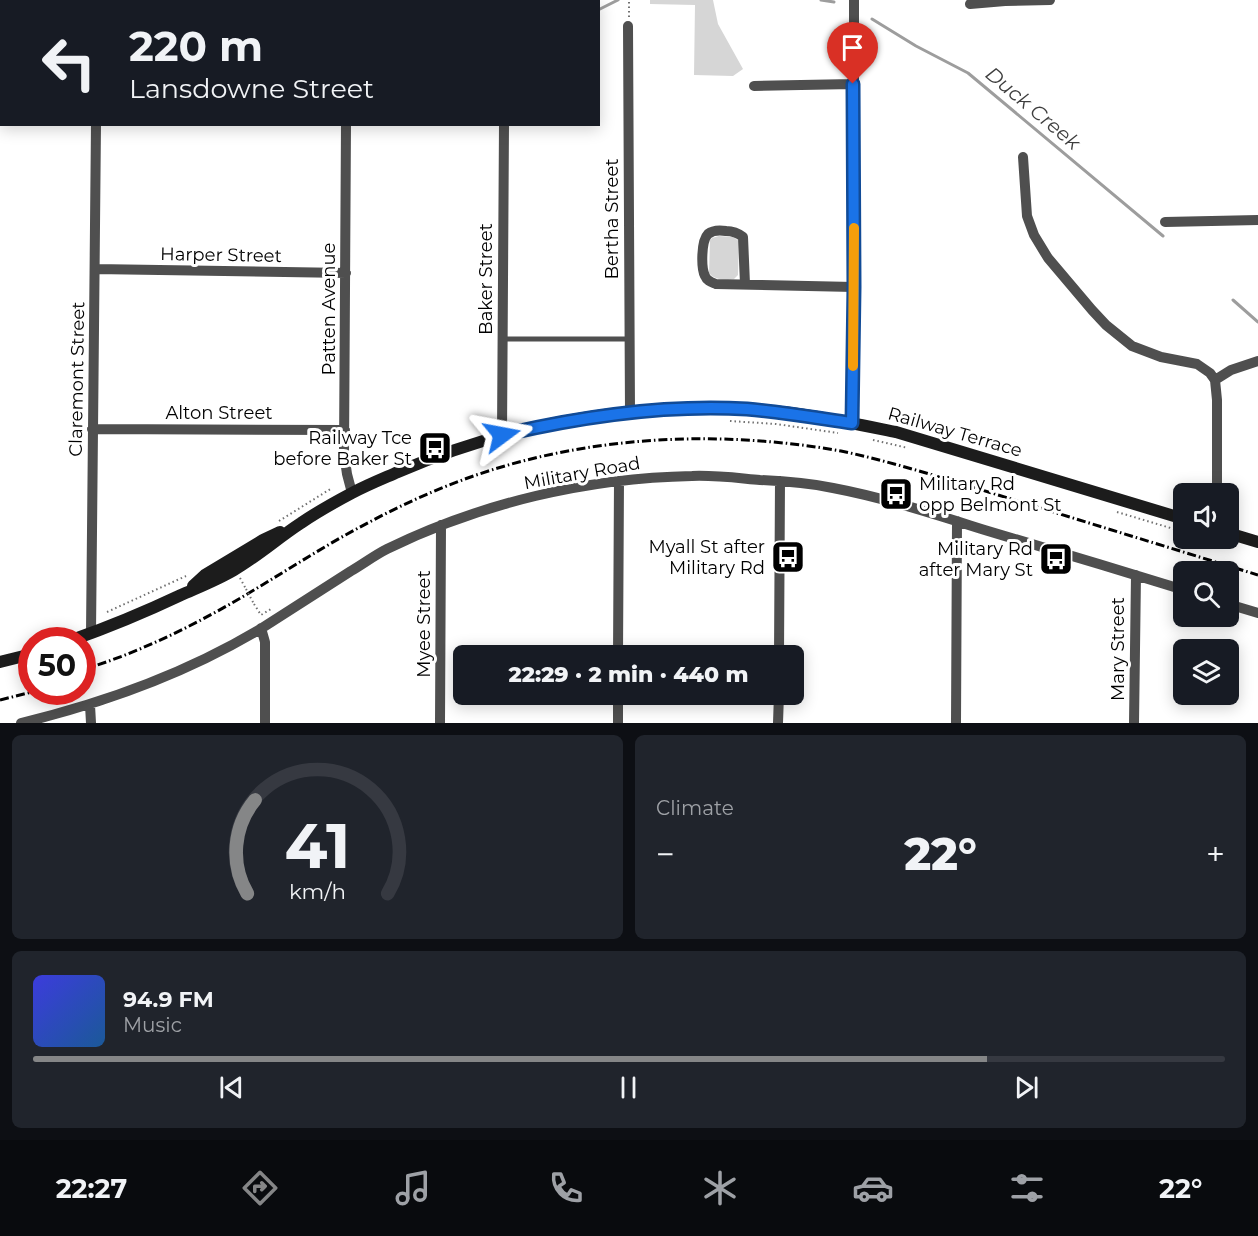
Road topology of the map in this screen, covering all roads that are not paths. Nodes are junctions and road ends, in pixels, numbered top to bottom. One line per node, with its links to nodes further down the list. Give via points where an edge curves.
1 (854, 0): 5 (street)
2 (1050, 0): 3 (street)
3 (970, 4)
4 (628, 26): 18 (street, Bertha Street)
5 (853, 84): 6 (street); 16 (street)
6 (754, 86)
7 (96, 126): 13 (street, Claremont Street)
8 (346, 126): 14 (street, Patten Avenue)
9 (504, 126): 17 (street, Baker Street)
10 (1023, 157): 20 (street, via 1027,216 1034,235 1092,310 1132,345 1161,357 1197,364)
11 (1258, 220): 12 (street)
12 (1165, 222)
13 (95, 269): 14 (street, Harper Street); 23 (street, Claremont Street)
14 (346, 273): 24 (street, Patten Avenue)
15 (745, 284): 15 (street, via 716,284 706,277 703,245 710,233 732,231 743,237); 16 (street)
16 (854, 287): 22 (street)
17 (502, 339): 18 (lane); 25 (street, Baker Street)
18 (629, 339): 21 (street, Bertha Street)
19 (1258, 361): 20 (street)
20 (1215, 380): 28 (street)
21 (630, 412): 22 (main road, Railway Terrace, via 745,409); 25 (main road, Railway Terrace)
22 (852, 423): 30 (main road, Railway Terrace, via 906,435)
23 (92, 429): 24 (street, Alton Street); 39 (street, Claremont Street)
24 (345, 430): 29 (street, Patten Avenue)
25 (502, 435): 29 (main road, Railway Terrace, via 422,462)
26 (619, 481): 27 (street, Military Road, via 718,476); 32 (street, Military Road, via 539,495); 42 (street)
27 (780, 481): 31 (street, Military Road, via 851,492); 43 (street)
28 (1217, 483)
29 (352, 493): 41 (main road, Railway Terrace, via 234,570)
30 (1173, 516)
31 (957, 521): 35 (street, Military Road); 56 (street)
32 (441, 525): 40 (street, Military Road, via 385,550); 53 (street, Myee Street)
33 (1239, 536): 34 (main road)
34 (1258, 542)
35 (1136, 575): 36 (street, Military Road); 57 (street, Mary Street)
36 (1173, 587)
37 (1239, 607): 38 (street)
38 (1258, 613)
39 (91, 627)
40 (261, 628): 46 (street, Military Road, via 206,658); 52 (street, via 265,642)
41 (96, 631)
42 (618, 645)
43 (779, 645)
44 (18, 658): 45 (main road)
45 (0, 662)
46 (96, 703)
47 (90, 705): 50 (street, Military Road); 51 (street)
48 (618, 705): 54 (street)
49 (778, 705): 55 (street)
50 (21, 723)
51 (91, 723)
52 (265, 723)
53 (440, 723)
54 (618, 723)
55 (778, 723)
56 (956, 723)
57 (1134, 723)

